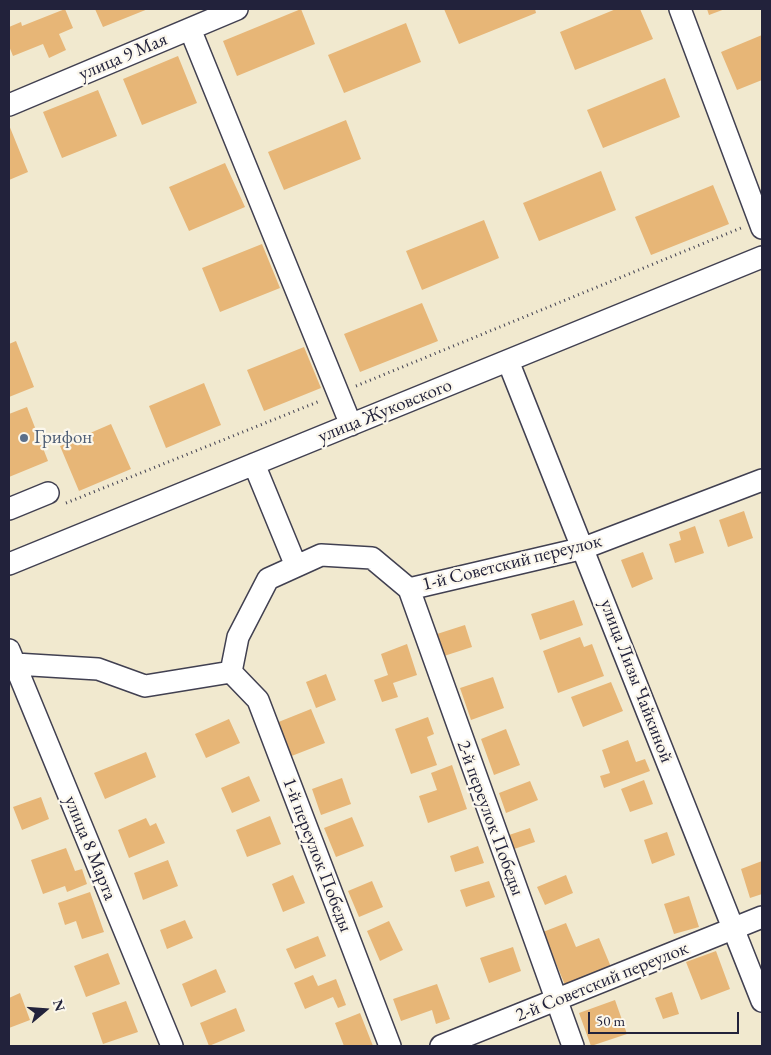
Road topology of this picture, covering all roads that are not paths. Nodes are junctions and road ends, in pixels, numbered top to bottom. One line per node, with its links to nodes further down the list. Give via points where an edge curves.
1 (237, 9): 3 (street, улица 9 Мая)
2 (680, 9): 5 (street)
3 (190, 29): 4 (street, улица 9 Мая); 8 (street)
4 (9, 105)
5 (754, 227)
6 (762, 258): 7 (street, улица Жуковского)
7 (508, 361): 8 (street, улица Жуковского); 13 (street, улица Лизы Чайкиной)
8 (351, 425): 9 (street, улица Жуковского)
9 (254, 464): 14 (street, улица Жуковского); 15 (street)
10 (762, 480): 13 (street, 1-й Советский переулок)
11 (48, 493): 12 (street)
12 (9, 509)
13 (584, 548): 16 (street, 1-й Советский переулок); 20 (street, улица Лизы Чайкиной)
14 (9, 564)
15 (296, 566): 16 (street, 1-й Советский переулок, via 320,555 372,558); 18 (street, 1-й Советский переулок, via 268,579 238,637)
16 (409, 589): 21 (street, 2-й переулок Победы)
17 (11, 662): 18 (street, via 98,669 145,686); 23 (street, улица 8 Марта)
18 (231, 672): 24 (street, 1-й переулок Победы, via 258,700)
19 (762, 917): 20 (street, 2-й Советский переулок)
20 (733, 929): 21 (street, 2-й Советский переулок); 22 (street, улица Лизы Чайкиной)
21 (555, 1001): 25 (street, 2-й Советский переулок); 26 (street, 2-й переулок Победы)
22 (762, 1001)
23 (172, 1046)
24 (390, 1046)
25 (441, 1046)
26 (573, 1046)

